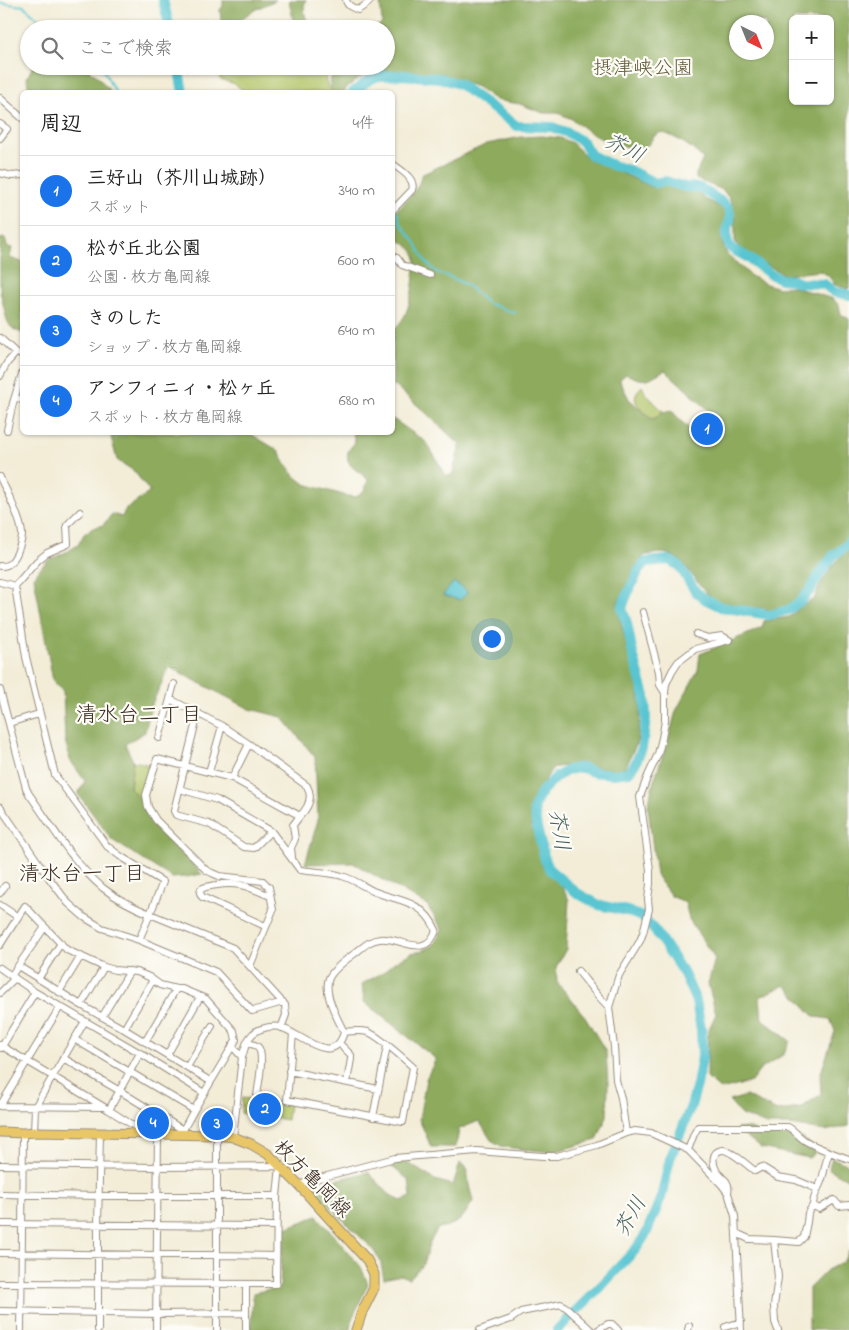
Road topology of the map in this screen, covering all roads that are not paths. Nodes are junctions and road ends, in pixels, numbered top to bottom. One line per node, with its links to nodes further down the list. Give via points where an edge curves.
1 (346, 0): 2 (street, via 351,8 358,10)
2 (371, 0)
3 (2, 102): 4 (street)
4 (20, 116)
5 (0, 124): 6 (street, via 7,129)
6 (0, 138)
7 (395, 166): 10 (street, via 414,183 412,190)
8 (0, 172): 9 (street)
9 (20, 175)
10 (395, 208)
11 (395, 258): 12 (street, via 402,265)
12 (430, 275)
13 (0, 338): 14 (street)
14 (19, 354): 15 (street, via 6,363)
15 (0, 376)
16 (20, 381): 17 (street)
17 (15, 397): 18 (street); 19 (street)
18 (20, 399)
19 (6, 430)
20 (0, 477): 22 (street, via 22,536 14,560)
21 (80, 512): 24 (street, via 67,525 68,544 47,553)
22 (0, 566)
23 (0, 582): 24 (street)
24 (15, 586): 32 (street)
25 (643, 612): 29 (street, via 660,686)
26 (696, 634): 29 (street, via 708,638 722,636 729,640 695,649 678,662 666,684)
27 (174, 684): 30 (street)
28 (0, 690): 33 (street)
29 (665, 694): 74 (street, via 666,722 658,754 640,797 650,870 648,913 640,941 619,976)
30 (170, 699): 31 (street); 35 (street)
31 (198, 713): 34 (street); 37 (street)
32 (39, 714): 33 (street); 49 (street, via 55,775 100,838 120,856 163,882)
33 (9, 722): 49 (street, via 26,788 78,864 104,888)
34 (222, 726): 36 (street); 38 (street)
35 (159, 738)
36 (250, 744): 39 (street); 42 (street, via 307,786 310,800)
37 (185, 765): 38 (street); 40 (street); 47 (street, via 157,759 146,795 148,807 156,820 206,870 219,876 263,881)
38 (209, 772): 39 (street)
39 (232, 778): 42 (street)
40 (180, 789): 43 (street, via 217,800); 43 (street, via 174,811 176,816 209,824 244,847 254,848)
41 (0, 806): 53 (street, via 68,903 102,928)
42 (300, 816): 44 (street, via 293,825)
43 (271, 831): 44 (street)
44 (293, 859): 80 (street, via 300,870 342,876 375,892 411,903 436,930 430,941 416,946 391,939 372,941 334,972 328,992)
45 (5, 886): 46 (street)
46 (0, 893)
47 (270, 896): 51 (street, via 273,910); 51 (street, via 245,885 224,883 207,886 200,893 202,897)
48 (0, 905): 50 (street)
49 (150, 914): 53 (street); 58 (street, via 233,948)
50 (18, 917): 52 (street, via 25,906); 55 (street)
51 (265, 926): 58 (street)
52 (45, 927): 54 (street); 57 (street)
53 (139, 940): 71 (street, via 216,972 252,1011)
54 (61, 943): 56 (street, via 67,950); 64 (street)
55 (0, 945)
56 (81, 956): 59 (street); 68 (street)
57 (18, 966): 63 (street); 64 (street)
58 (250, 966): 71 (street)
59 (104, 967): 61 (street); 72 (street)
60 (0, 968): 63 (street)
61 (130, 971): 65 (street); 75 (street)
62 (578, 971): 74 (street)
63 (13, 977): 67 (street); 69 (street)
64 (38, 980): 68 (street)
65 (153, 980): 66 (street); 79 (street)
66 (176, 989): 70 (street); 83 (street)
67 (35, 992): 73 (street); 88 (street)
68 (59, 992): 72 (street)
69 (0, 993)
70 (200, 997): 86 (street, via 206,999 234,1030 236,1040); 90 (street)
71 (283, 1002): 78 (street, via 286,1015)
72 (81, 1005): 75 (street)
73 (60, 1007): 76 (street); 93 (street)
74 (608, 1007): 114 (street)
75 (102, 1017): 79 (street)
76 (85, 1021): 82 (street); 89 (street)
77 (212, 1026): 94 (street)
78 (281, 1028): 81 (street); 84 (street, via 274,1026 257,1030)
79 (124, 1029): 83 (street)
80 (344, 1032): 85 (street); 87 (street, via 368,1032)
81 (293, 1034): 85 (street, via 325,1049); 95 (street)
82 (74, 1039): 92 (street); 96 (street)
83 (145, 1042): 90 (street)
84 (246, 1043): 91 (street); 103 (street, via 259,1048 260,1052)
85 (340, 1043): 99 (street, via 351,1059)
86 (232, 1046): 91 (street); 98 (street)
87 (387, 1046): 100 (street); 107 (street, via 413,1067 403,1122)
88 (1, 1047): 93 (street)
89 (140, 1053): 96 (street); 102 (street)
90 (167, 1055): 94 (street)
91 (242, 1057): 117 (street)
92 (62, 1058): 97 (street); 101 (street)
93 (28, 1062): 97 (street); 104 (street, via 0,1106)
94 (187, 1067): 98 (street)
95 (289, 1071): 99 (street); 107 (street, via 287,1100)
96 (129, 1073): 101 (street); 106 (street)
97 (52, 1076): 104 (street); 105 (street)
98 (210, 1081): 102 (street)
99 (347, 1082): 100 (street)
100 (378, 1088): 107 (street)
101 (120, 1091): 105 (street); 110 (street)
102 (204, 1092): 106 (street)
103 (257, 1096)
104 (35, 1107): 105 (street); 109 (street)
105 (106, 1108): 113 (street)
106 (194, 1110): 110 (street)
107 (373, 1117)
108 (0, 1132): 111 (main road, 枚方亀岡線)
109 (34, 1132): 111 (main road, 枚方亀岡線); 112 (main road, 枚方亀岡線)
110 (183, 1132): 115 (main road, 枚方亀岡線); 116 (main road, 枚方亀岡線)
111 (23, 1133): 122 (street)
112 (100, 1133): 113 (main road, 枚方亀岡線); 123 (street)
113 (144, 1133): 115 (main road, 枚方亀岡線)
114 (626, 1133): 118 (street, via 651,1133); 127 (street, via 557,1156 477,1151 395,1158)
115 (158, 1134): 125 (street)
116 (217, 1135): 117 (main road, 枚方亀岡線); 126 (street)
117 (233, 1137): 124 (main road, 枚方亀岡線, via 268,1154)
118 (687, 1150): 119 (street, via 698,1127 745,1126 788,1127 803,1139); 131 (street)
119 (830, 1152): 120 (street); 128 (street)
120 (849, 1159)
121 (0, 1165): 122 (street)
122 (23, 1165): 123 (street); 130 (street)
123 (98, 1166): 125 (street); 133 (street)
124 (280, 1166): 126 (street); 127 (main road, 枚方亀岡線); 135 (street)
125 (158, 1167): 126 (street); 134 (street)
126 (218, 1167): 132 (street)
127 (300, 1185): 172 (main road, 枚方亀岡線, via 367,1260 374,1274 374,1288)
128 (817, 1189): 131 (street, via 762,1167 755,1171 725,1150 716,1152 713,1162 726,1181); 136 (street)
129 (0, 1194): 130 (street)
130 (22, 1194): 133 (street); 139 (street)
131 (728, 1194): 144 (street)
132 (218, 1195): 134 (street); 135 (street); 142 (street)
133 (98, 1196): 134 (street); 140 (street)
134 (157, 1196): 141 (street)
135 (277, 1196): 143 (street)
136 (813, 1205): 137 (street, via 819,1209 834,1200 839,1206); 145 (street, via 808,1213 804,1237 799,1242)
137 (849, 1205)
138 (0, 1224): 139 (street)
139 (22, 1224): 140 (street); 147 (street)
140 (98, 1225): 141 (street); 148 (street)
141 (156, 1225): 142 (street); 150 (street)
142 (217, 1225): 143 (street); 149 (street)
143 (276, 1226): 151 (street)
144 (736, 1233): 145 (street, via 749,1239); 164 (street)
145 (774, 1240): 177 (street, via 778,1277 774,1306)
146 (0, 1253): 147 (street)
147 (22, 1254): 148 (street); 153 (street)
148 (98, 1254): 150 (street); 154 (street)
149 (217, 1254): 150 (street); 151 (street); 156 (street)
150 (157, 1256): 155 (street)
151 (276, 1256): 157 (street, via 276,1284)
152 (0, 1283): 153 (street)
153 (22, 1283): 154 (street); 159 (street)
154 (98, 1283): 155 (street); 160 (street)
155 (156, 1284): 156 (street); 163 (street)
156 (217, 1284): 157 (street); 161 (street)
157 (246, 1284): 162 (street)
158 (0, 1311): 159 (street)
159 (21, 1312): 160 (street); 167 (street)
160 (98, 1312): 163 (street); 168 (street)
161 (216, 1313): 162 (street); 163 (street); 170 (street)
162 (246, 1313): 171 (street)
163 (156, 1314): 169 (street)
164 (741, 1322): 165 (street); 176 (street)
165 (725, 1327)
166 (589, 1328): 173 (street, via 561,1304 521,1312 512,1319)
167 (21, 1330)
168 (98, 1330)
169 (156, 1330)
170 (217, 1330)
171 (246, 1330)
172 (356, 1330)
173 (480, 1330)
174 (598, 1330): 175 (street, via 612,1324)
175 (618, 1330)
176 (741, 1330)
177 (778, 1330)

